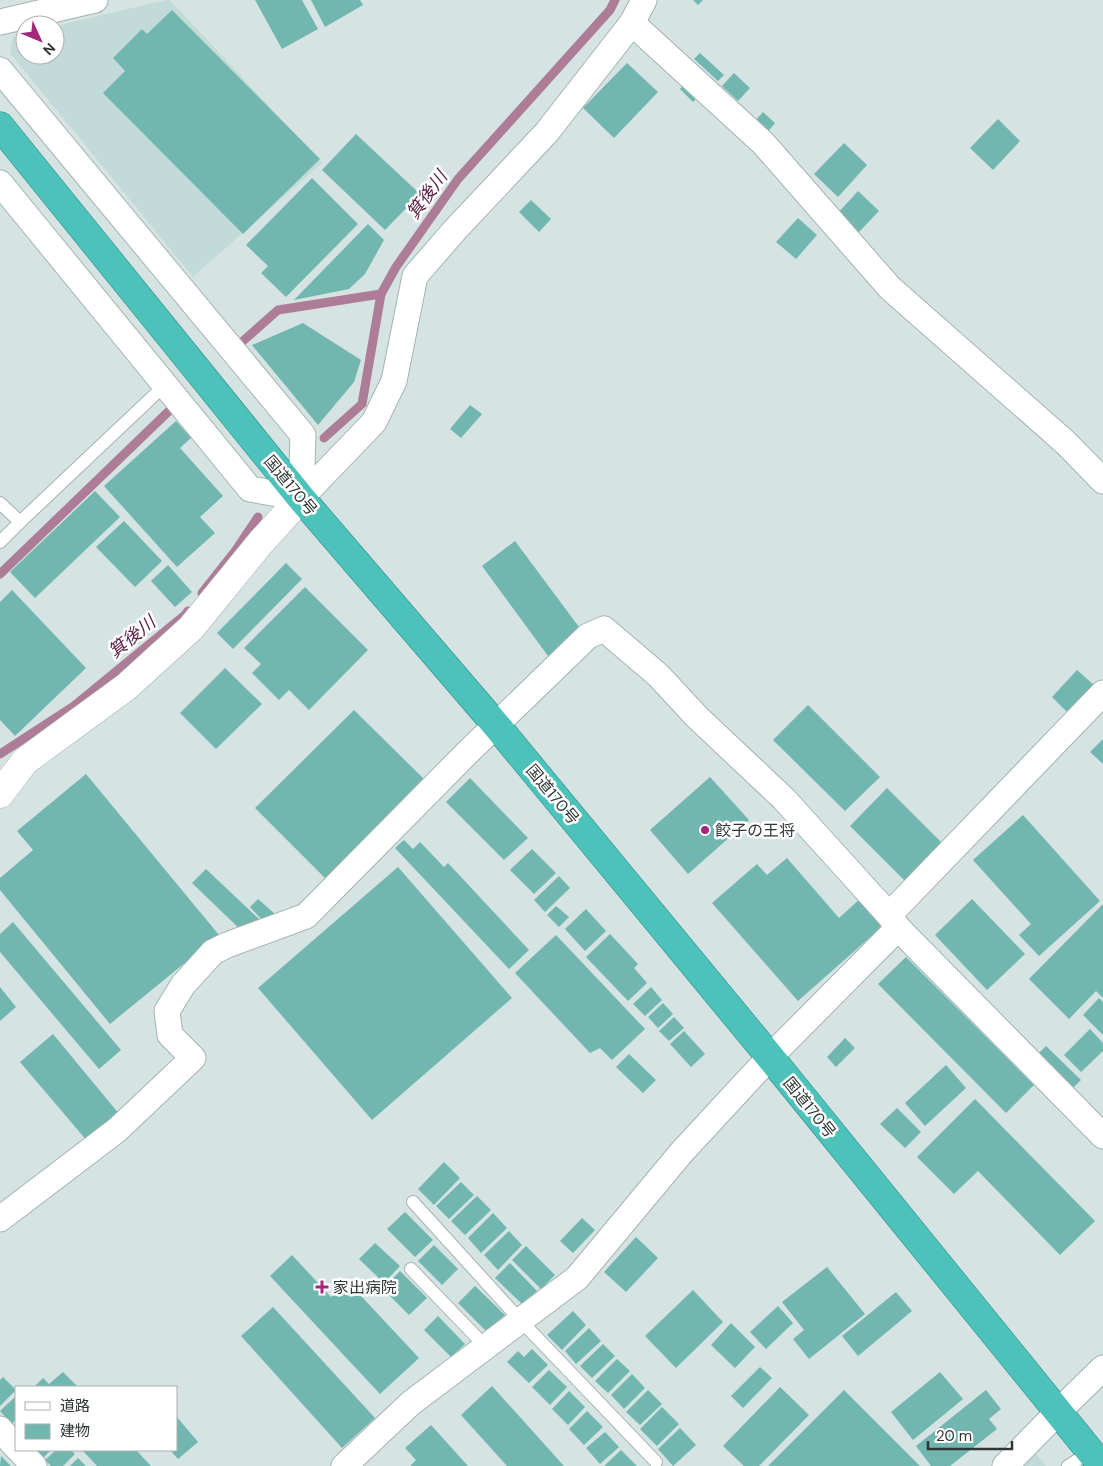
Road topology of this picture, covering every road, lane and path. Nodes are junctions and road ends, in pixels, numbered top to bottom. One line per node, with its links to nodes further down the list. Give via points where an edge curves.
1 (95, 0): 3 (street)
2 (644, 0): 4 (street)
3 (0, 22)
4 (632, 23): 9 (street, via 763,143 890,288 1066,443); 10 (street, via 547,132 415,276 394,381 374,422)
5 (0, 70): 10 (street, via 303,435)
6 (0, 126): 10 (highway, 国道170号)
7 (0, 183): 8 (street)
8 (165, 385): 10 (street, via 250,489); 12 (lane)
9 (1103, 481)
10 (301, 498): 15 (highway, 国道170号); 16 (street, via 191,628 126,687 25,761)
11 (0, 503): 12 (lane)
12 (20, 522): 13 (lane)
13 (0, 542)
14 (1103, 693): 17 (street)
15 (496, 725): 17 (street, via 588,636 604,629 658,676 784,799); 18 (highway, 国道170号); 21 (street, via 306,916 213,952 183,985 166,1011 170,1035 193,1058 116,1130)
16 (0, 794)
17 (894, 922): 18 (street); 19 (street)
18 (770, 1057): 23 (street, via 681,1153 577,1278); 26 (highway, 国道170号)
19 (1103, 1136)
20 (413, 1202): 23 (lane)
21 (0, 1219)
22 (411, 1269): 24 (lane)
23 (521, 1321): 24 (street); 31 (lane)
24 (486, 1347): 32 (street, via 411,1403)
25 (1103, 1368): 26 (street)
26 (1058, 1412): 30 (highway, 国道170号); 34 (street)
27 (0, 1429): 28 (street)
28 (15, 1446)
29 (20, 1451): 33 (street)
30 (1087, 1461)
31 (656, 1462)
32 (348, 1465)
33 (34, 1466)
34 (1005, 1466)

